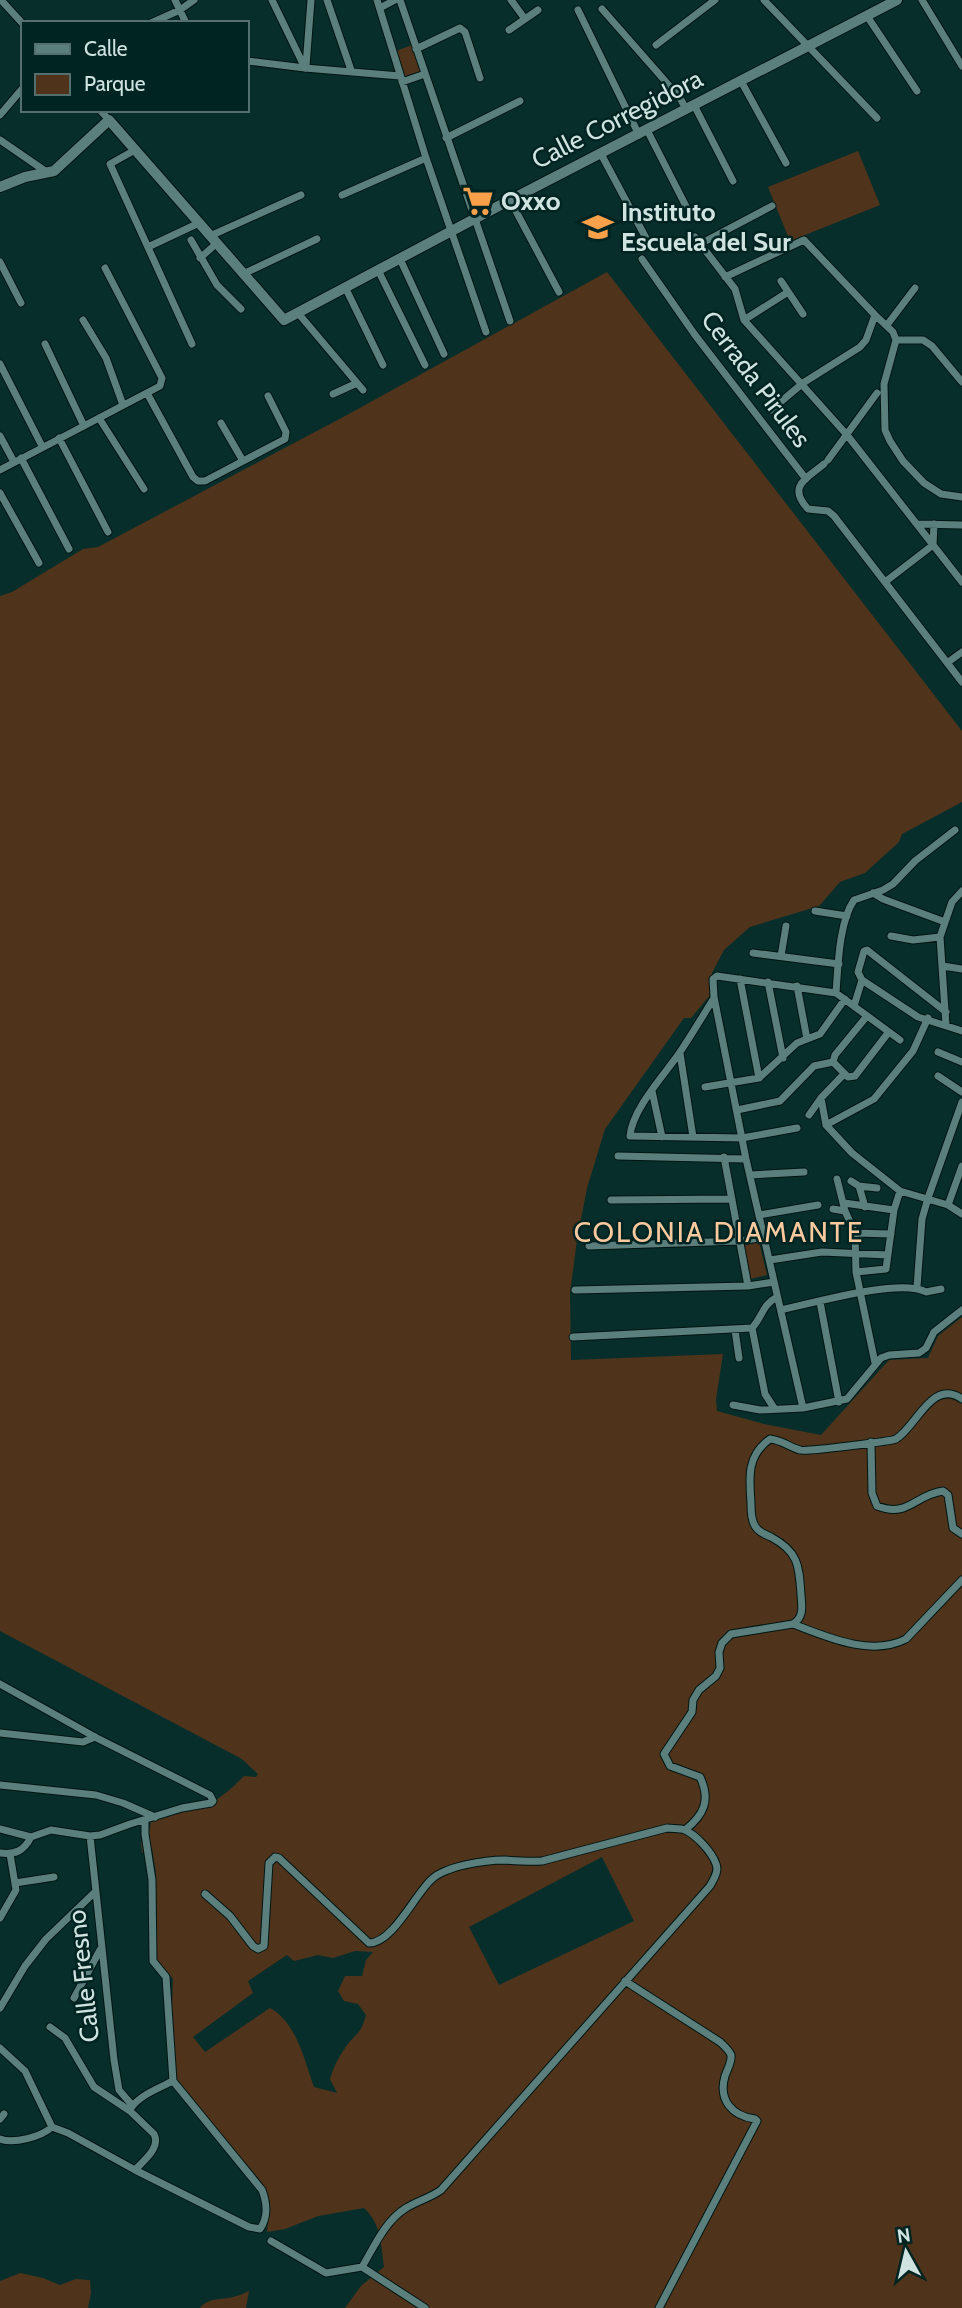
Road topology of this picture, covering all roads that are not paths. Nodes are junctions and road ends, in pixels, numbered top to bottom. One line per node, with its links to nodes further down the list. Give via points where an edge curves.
1 (1, 0): 22 (street)
2 (175, 0): 16 (street)
3 (194, 0): 16 (street)
4 (272, 0): 29 (street)
5 (311, 0): 29 (street)
6 (327, 0): 30 (street)
7 (398, 0): 13 (street); 26 (street)
8 (511, 0): 19 (street)
9 (715, 0): 24 (street)
10 (764, 0): 25 (street)
11 (897, 0): 18 (street, Calle Corregidora)
12 (922, 0): 28 (street)
13 (379, 4): 33 (street)
14 (578, 9): 43 (street)
15 (602, 9): 38 (street)
16 (180, 10): 20 (street); 21 (street)
17 (538, 10): 19 (street)
18 (867, 16): 25 (street, Calle Corregidora); 36 (street)
19 (525, 19): 23 (street)
20 (155, 21)
21 (185, 21)
22 (21, 22)
23 (509, 30)
24 (656, 46)
25 (808, 47): 34 (street, Calle Corregidora); 41 (street)
26 (416, 49): 31 (street); 32 (street, via 460,28)
27 (248, 61): 29 (street)
28 (962, 66)
29 (305, 68): 30 (street)
30 (351, 71): 33 (street)
31 (425, 74): 33 (street); 44 (street)
32 (480, 78)
33 (401, 79): 48 (street)
34 (741, 81): 38 (street, Calle Corregidora); 49 (street)
35 (21, 90): 40 (street)
36 (917, 91)
37 (520, 101): 44 (street)
38 (690, 107): 43 (street, Calle Corregidora); 51 (street)
39 (102, 112): 42 (street)
40 (0, 115)
41 (877, 118)
42 (109, 120): 46 (street); 50 (street)
43 (643, 132): 47 (street, Calle Corregidora); 57 (street)
44 (446, 138): 58 (street)
45 (0, 140): 50 (street)
46 (135, 150): 59 (street); 65 (street, via 110,164)
47 (601, 154): 55 (street, Calle Corregidora); 64 (street)
48 (426, 158): 54 (street); 60 (street)
49 (786, 163)
50 (48, 173): 52 (street)
51 (733, 181)
52 (0, 187)
53 (301, 195): 61 (street)
54 (342, 195)
55 (510, 200): 58 (street, Calle Corregidora); 77 (street)
56 (772, 206): 73 (street, via 697,240)
57 (691, 216)
58 (474, 219): 60 (street, Calle Corregidora); 86 (street)
59 (200, 223): 61 (street); 65 (street)
60 (451, 232): 67 (street, Calle Corregidora); 88 (street)
61 (214, 239): 66 (street); 72 (street)
62 (317, 239): 72 (street)
63 (191, 240): 66 (street)
64 (647, 240)
65 (148, 247): 91 (street)
66 (200, 258): 80 (street, via 217,285)
67 (400, 259): 71 (street, Calle Corregidora); 92 (street)
68 (642, 259): 116 (street, Cerrada Pirules)
69 (0, 262): 79 (street)
70 (105, 268): 100 (street, via 162,378 160,386)
71 (378, 270): 75 (street, Calle Corregidora); 95 (street)
72 (243, 274): 81 (street, Calle Corregidora, via 286,324)
73 (726, 277): 83 (street, via 804,240); 85 (street, via 735,289)
74 (780, 281): 78 (street)
75 (345, 287): 81 (street, Calle Corregidora); 94 (street)
76 (915, 288): 87 (street)
77 (559, 292)
78 (788, 292): 82 (street); 85 (street)
79 (21, 303)
80 (241, 309)
81 (298, 313): 97 (street)
82 (803, 314)
83 (875, 315): 87 (street); 98 (street, via 860,347)
84 (83, 320): 104 (street, via 106,358)
85 (744, 320): 98 (street)
86 (510, 321)
87 (887, 325): 89 (street)
88 (486, 332)
89 (896, 340): 96 (street, via 923,340); 119 (street, via 884,384 885,430 890,442 923,483 941,494)
90 (45, 344): 108 (street)
91 (192, 344)
92 (444, 354)
93 (0, 365): 112 (street)
94 (383, 365)
95 (425, 365)
96 (962, 382)
97 (357, 383): 99 (street); 102 (street)
98 (803, 383): 105 (street); 109 (street)
99 (363, 390)
100 (148, 393): 104 (street); 114 (street, via 198,481)
101 (877, 393): 109 (street)
102 (333, 394)
103 (268, 397): 114 (street, via 286,432 285,439)
104 (124, 405): 106 (street)
105 (771, 410)
106 (99, 418): 108 (street); 117 (street)
107 (221, 423): 114 (street)
108 (84, 426): 111 (street)
109 (848, 435): 116 (street); 120 (street)
110 (0, 436): 113 (street)
111 (59, 438): 112 (street); 123 (street)
112 (42, 446): 113 (street)
113 (18, 460): 115 (street); 125 (street)
114 (243, 461)
115 (0, 470)
116 (806, 479): 127 (street, Cerrada Pirules, via 797,490 803,503 808,509 834,516)
117 (144, 489)
118 (0, 493): 126 (street)
119 (962, 496)
120 (917, 524): 121 (street); 124 (street)
121 (934, 524): 122 (street); 124 (street)
122 (962, 525)
123 (108, 532)
124 (933, 545): 127 (street); 128 (street)
125 (69, 549)
126 (39, 563)
127 (885, 582): 130 (street)
128 (962, 582)
129 (962, 652): 130 (street)
130 (947, 663): 131 (street)
131 (962, 682)
132 (955, 830): 134 (street, via 893,884)
133 (960, 892): 137 (street)
134 (873, 893): 136 (street, via 854,900); 137 (street)
135 (815, 911): 136 (street)
136 (846, 916): 143 (street)
137 (945, 922): 140 (street)
138 (786, 926): 142 (street)
139 (891, 936): 140 (street, via 913,940)
140 (940, 937): 144 (street)
141 (753, 953): 142 (street)
142 (781, 956): 143 (street)
143 (839, 964): 150 (street)
144 (943, 966): 145 (street); 154 (street)
145 (962, 969)
146 (740, 979): 148 (street); 151 (street, via 717,976 713,979); 169 (street)
147 (862, 980): 153 (street); 154 (street, via 858,972 867,950); 156 (street, via 919,1017)
148 (768, 982): 149 (street); 164 (street)
149 (797, 986): 150 (street); 160 (street)
150 (836, 993): 152 (street)
151 (714, 997): 163 (street); 170 (street)
152 (845, 999): 153 (street); 160 (street, via 820,1034)
153 (854, 1006): 155 (street)
154 (946, 1012): 157 (street)
155 (867, 1016): 159 (street); 165 (street)
156 (928, 1018): 157 (street); 161 (street)
157 (946, 1025): 158 (street)
158 (962, 1031)
159 (888, 1033): 161 (street); 167 (street, via 855,1076)
160 (807, 1039): 164 (street)
161 (914, 1051): 178 (street, via 874,1099)
162 (938, 1052): 166 (street)
163 (680, 1053): 172 (street); 181 (street)
164 (783, 1058): 169 (street)
165 (833, 1062): 167 (street); 176 (street, via 814,1066 780,1101)
166 (962, 1062)
167 (844, 1074): 174 (street)
168 (938, 1076): 173 (street)
169 (759, 1078): 170 (street)
170 (731, 1084): 171 (street); 176 (street)
171 (705, 1087)
172 (652, 1091): 180 (street); 180 (street, via 631,1127 631,1136)
173 (962, 1092)
174 (821, 1098): 177 (street); 178 (street)
175 (962, 1102): 194 (street)
176 (737, 1110): 182 (street)
177 (808, 1115)
178 (826, 1125): 193 (street, via 852,1153)
179 (797, 1128): 182 (street)
180 (662, 1137): 181 (street)
181 (693, 1137): 182 (street)
182 (743, 1138): 185 (street)
183 (618, 1156): 184 (street)
184 (724, 1157): 185 (street); 195 (street)
185 (746, 1158): 188 (street)
186 (962, 1166): 198 (street)
187 (804, 1172): 188 (street)
188 (750, 1175): 204 (street)
189 (837, 1179): 199 (street)
190 (851, 1181): 191 (street)
191 (859, 1186): 192 (street); 200 (street)
192 (877, 1188)
193 (900, 1191): 194 (street); 202 (street)
194 (928, 1198): 198 (street); 216 (street)
195 (732, 1199): 196 (street); 208 (street)
196 (611, 1200)
197 (818, 1205): 204 (street)
198 (948, 1205): 203 (street)
199 (845, 1207): 200 (street); 201 (street); 205 (street)
200 (865, 1207): 202 (street)
201 (833, 1209)
202 (894, 1210): 206 (street)
203 (962, 1214)
204 (759, 1215): 207 (street)
205 (855, 1233): 206 (street); 210 (street)
206 (891, 1234): 211 (street)
207 (765, 1237): 208 (street); 212 (street)
208 (740, 1241): 209 (street); 215 (street)
209 (589, 1246)
210 (856, 1253): 211 (street); 212 (street, via 822,1252); 213 (street)
211 (888, 1255): 213 (street, via 886,1269)
212 (770, 1260): 214 (street)
213 (856, 1272): 219 (street)
214 (774, 1282): 215 (street); 220 (street)
215 (748, 1286): 218 (street)
216 (917, 1287): 217 (street, via 926,1292); 219 (street)
217 (941, 1289)
218 (575, 1290)
219 (859, 1293): 221 (street); 228 (street)
220 (777, 1297): 222 (street); 224 (street, via 768,1302)
221 (820, 1302): 222 (street); 230 (street)
222 (781, 1310): 233 (street)
223 (962, 1310): 228 (street, via 934,1332 919,1353 889,1354)
224 (752, 1328): 225 (street); 232 (street, via 765,1394)
225 (735, 1330): 226 (street); 227 (street)
226 (573, 1337)
227 (739, 1358)
228 (875, 1363): 230 (street, via 860,1385)
229 (962, 1399): 234 (street, via 946,1393 936,1396 895,1440)
230 (839, 1402): 233 (street)
231 (733, 1405): 232 (street)
232 (774, 1408): 233 (street)
233 (803, 1408)
234 (871, 1443): 235 (street, via 872,1493 877,1506 901,1510 943,1491 948,1495 953,1528); 237 (street, via 802,1451 770,1439 760,1446 749,1471 754,1525 782,1543 799,1569 802,1612)
235 (962, 1534)
236 (962, 1580): 237 (street, via 898,1644 860,1646)
237 (793, 1624): 245 (street, via 731,1634 722,1643 716,1676 699,1690 692,1712 664,1754 670,1766 700,1777 706,1789 704,1810)
238 (0, 1684): 240 (street)
239 (0, 1733): 240 (street, via 83,1742)
240 (95, 1737): 242 (street, via 211,1795 211,1803)
241 (0, 1785): 242 (street, via 96,1794)
242 (155, 1817): 243 (street)
243 (145, 1820): 246 (street); 261 (street, via 152,1880 153,1961 166,1977)
244 (0, 1829): 247 (street)
245 (685, 1830): 253 (street, via 667,1828 542,1861 504,1860 450,1869 433,1878 387,1935 373,1943 279,1858 270,1863 264,1946 258,1949); 256 (street, via 716,1863 715,1876)
246 (90, 1836): 247 (street, via 51,1830); 252 (street, Calle Fresno)
247 (31, 1837): 249 (street, via 19,1852)
248 (0, 1853): 249 (street)
249 (10, 1854): 251 (street)
250 (54, 1877): 251 (street)
251 (15, 1883): 254 (street, via 16,1890)
252 (95, 1892): 255 (street, Calle Fresno); 258 (street, via 46,1939)
253 (205, 1894)
254 (0, 1918)
255 (100, 1950): 257 (street); 262 (street, Calle Fresno, via 119,2090)
256 (625, 1981): 267 (street, via 441,2190 395,2217); 269 (street, via 729,2051 722,2092 725,2102 732,2111 757,2121)
257 (74, 1998)
258 (0, 2008)
259 (50, 2027): 262 (street, via 65,2038 94,2087)
260 (0, 2048): 263 (street, via 25,2071)
261 (173, 2081): 262 (street); 265 (street, via 262,2190 265,2221 260,2229 253,2229)
262 (131, 2108): 265 (street, via 157,2139)
263 (52, 2127): 264 (street, via 11,2142); 265 (street)
264 (0, 2139)
265 (135, 2170)
266 (271, 2241): 267 (street, via 326,2273)
267 (362, 2267): 268 (street)
268 (425, 2308)
269 (659, 2308)

